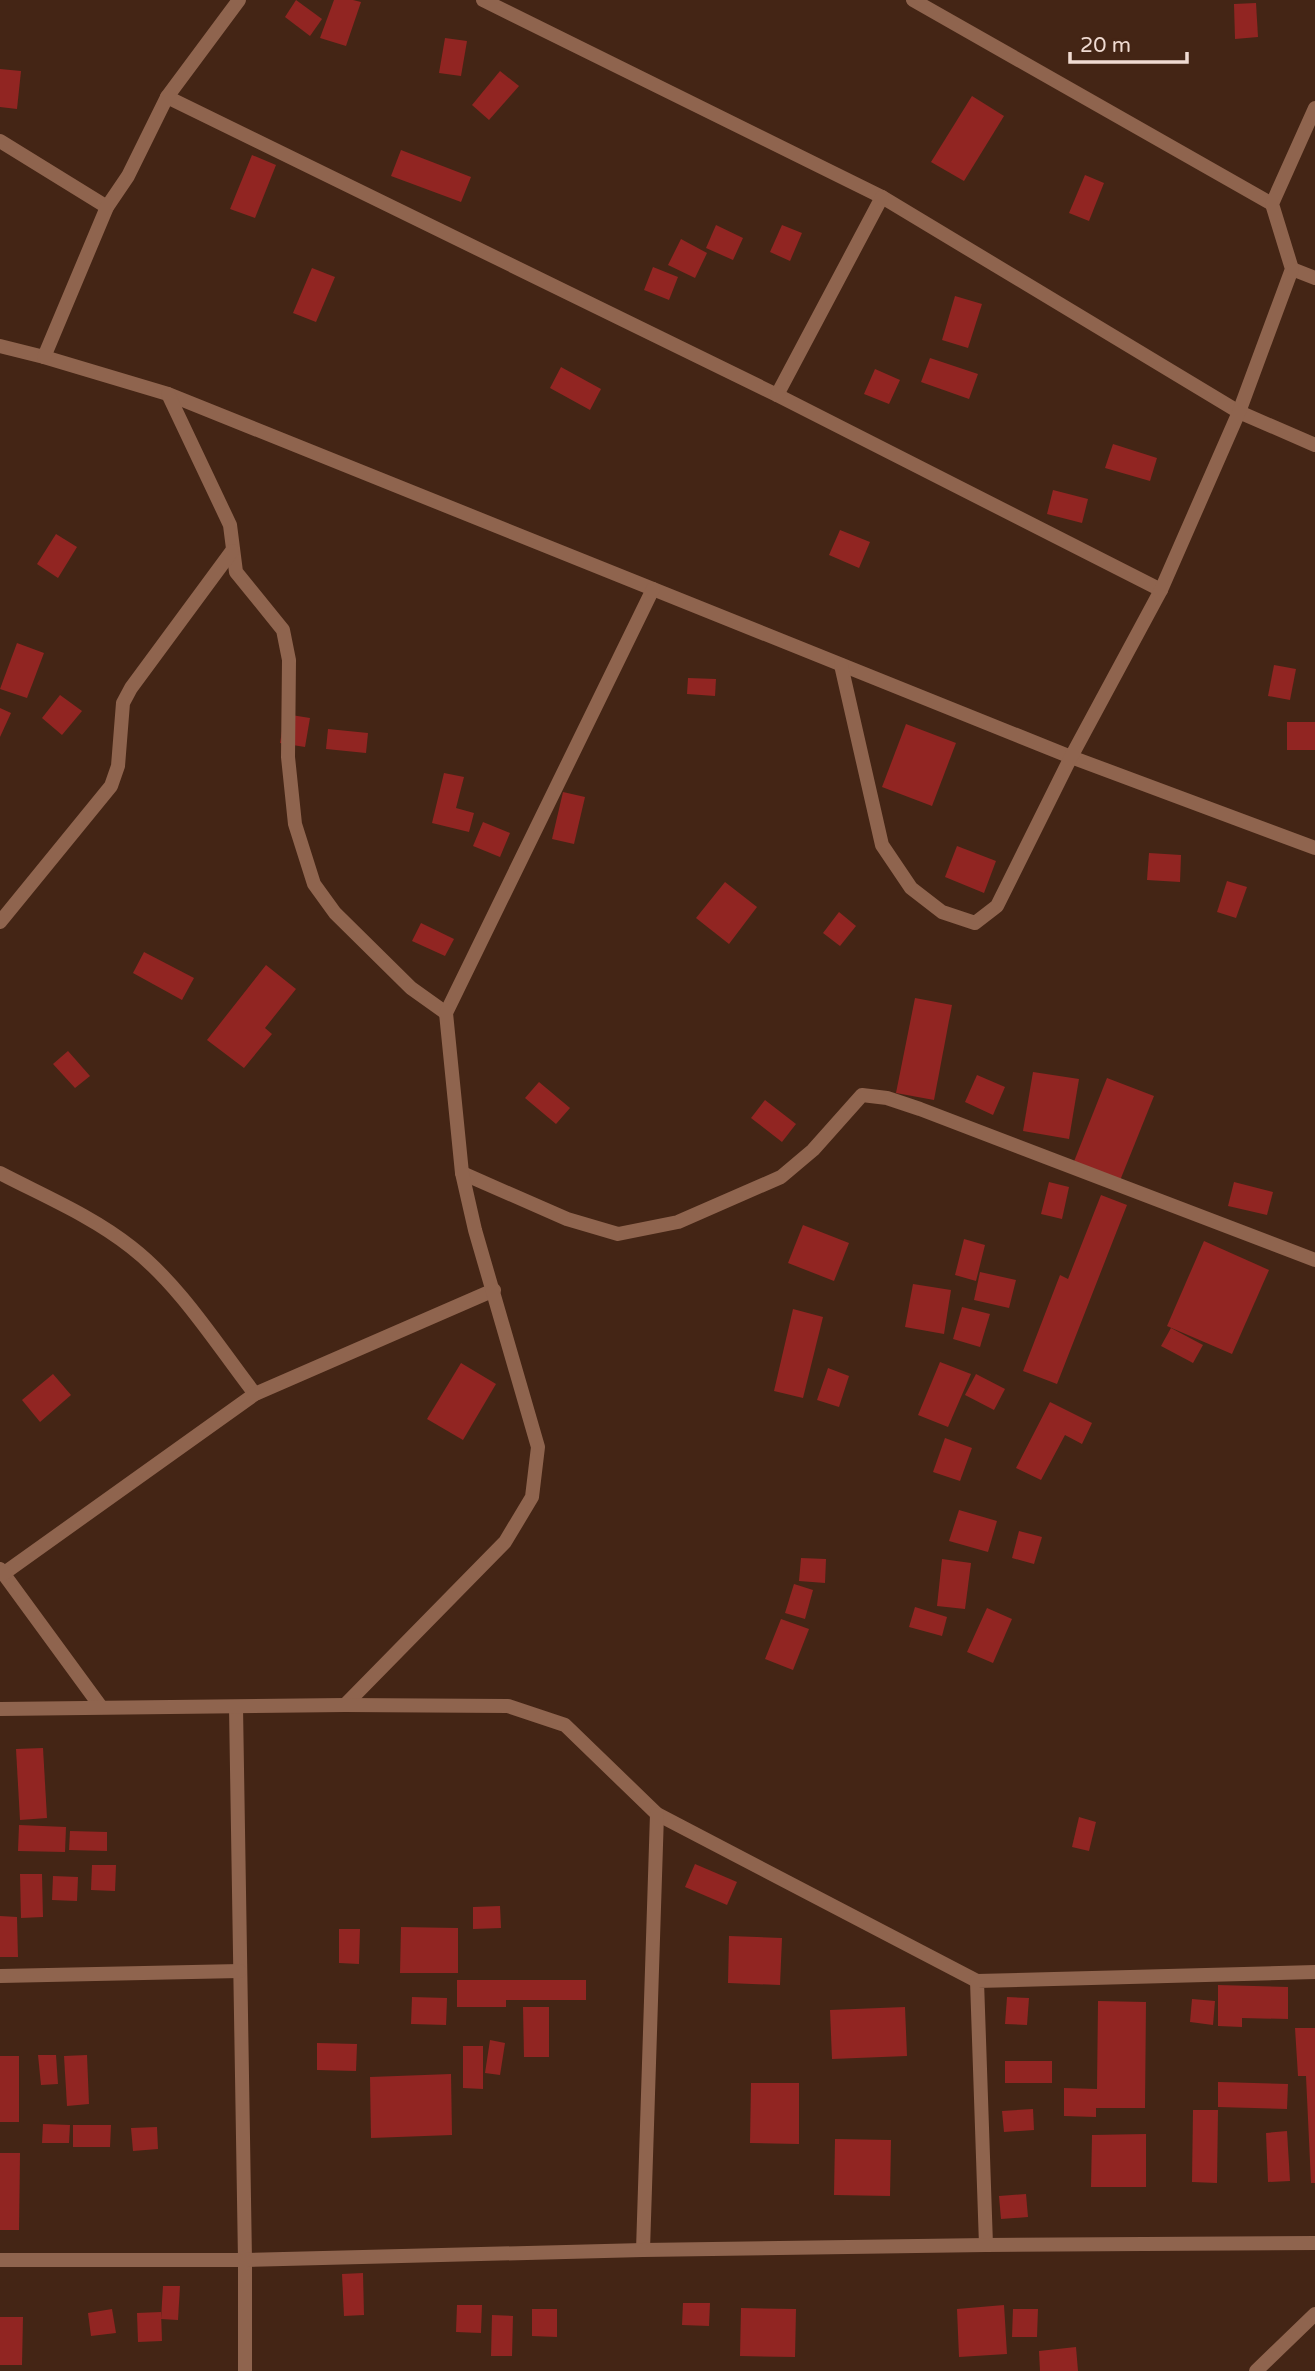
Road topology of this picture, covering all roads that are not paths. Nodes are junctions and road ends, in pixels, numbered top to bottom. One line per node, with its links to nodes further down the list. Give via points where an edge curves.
1 (239, 0): 4 (street)
2 (483, 0): 7 (street)
3 (913, 0): 8 (street)
4 (167, 97): 9 (street, via 128,176); 15 (street)
5 (1315, 108): 8 (street)
6 (0, 141): 9 (street)
7 (882, 197): 15 (street); 16 (street)
8 (1272, 204): 10 (street)
9 (107, 207): 13 (street)
10 (1292, 268): 11 (street); 16 (street)
11 (1315, 278)
12 (0, 346): 13 (street)
13 (44, 357): 14 (street)
14 (168, 394): 18 (street, via 230,525); 19 (street)
15 (777, 395): 20 (street)
16 (1240, 412): 17 (street); 20 (street)
17 (1315, 446)
18 (232, 551): 24 (street, via 123,703 118,766 111,786); 25 (street, via 236,572 283,630 289,660 288,757 295,824 314,884 335,913 411,988)
19 (653, 589): 21 (street); 25 (street)
20 (1161, 590): 22 (street)
21 (841, 665): 22 (street); 22 (street, via 883,845 911,888 942,912 975,923 997,906)
22 (1071, 757): 23 (street)
23 (1315, 848)
24 (0, 922)
25 (446, 1013): 27 (street)
26 (0, 1173): 30 (street, via 131,1246 168,1280)
27 (462, 1173): 28 (street, via 567,1219 618,1234 678,1222 781,1177 813,1150 862,1095 920,1109); 29 (street)
28 (1315, 1260)
29 (494, 1290): 30 (street); 32 (street, via 538,1447 532,1497 505,1542)
30 (255, 1394): 31 (street)
31 (2, 1572): 33 (street)
32 (345, 1705): 34 (street); 36 (street, via 508,1706 565,1726)
33 (102, 1707): 34 (street); 35 (street)
34 (236, 1707): 37 (street)
35 (0, 1709)
36 (657, 1814): 40 (street); 43 (street)
37 (240, 1971): 39 (street); 45 (street)
38 (1315, 1972): 40 (street)
39 (0, 1976)
40 (977, 1980): 42 (street)
41 (1315, 2243): 42 (street)
42 (986, 2245): 43 (street)
43 (643, 2250): 45 (street)
44 (0, 2260): 45 (street)
45 (246, 2260): 47 (street)
46 (1315, 2314): 48 (street)
47 (245, 2371)
48 (1256, 2371)

